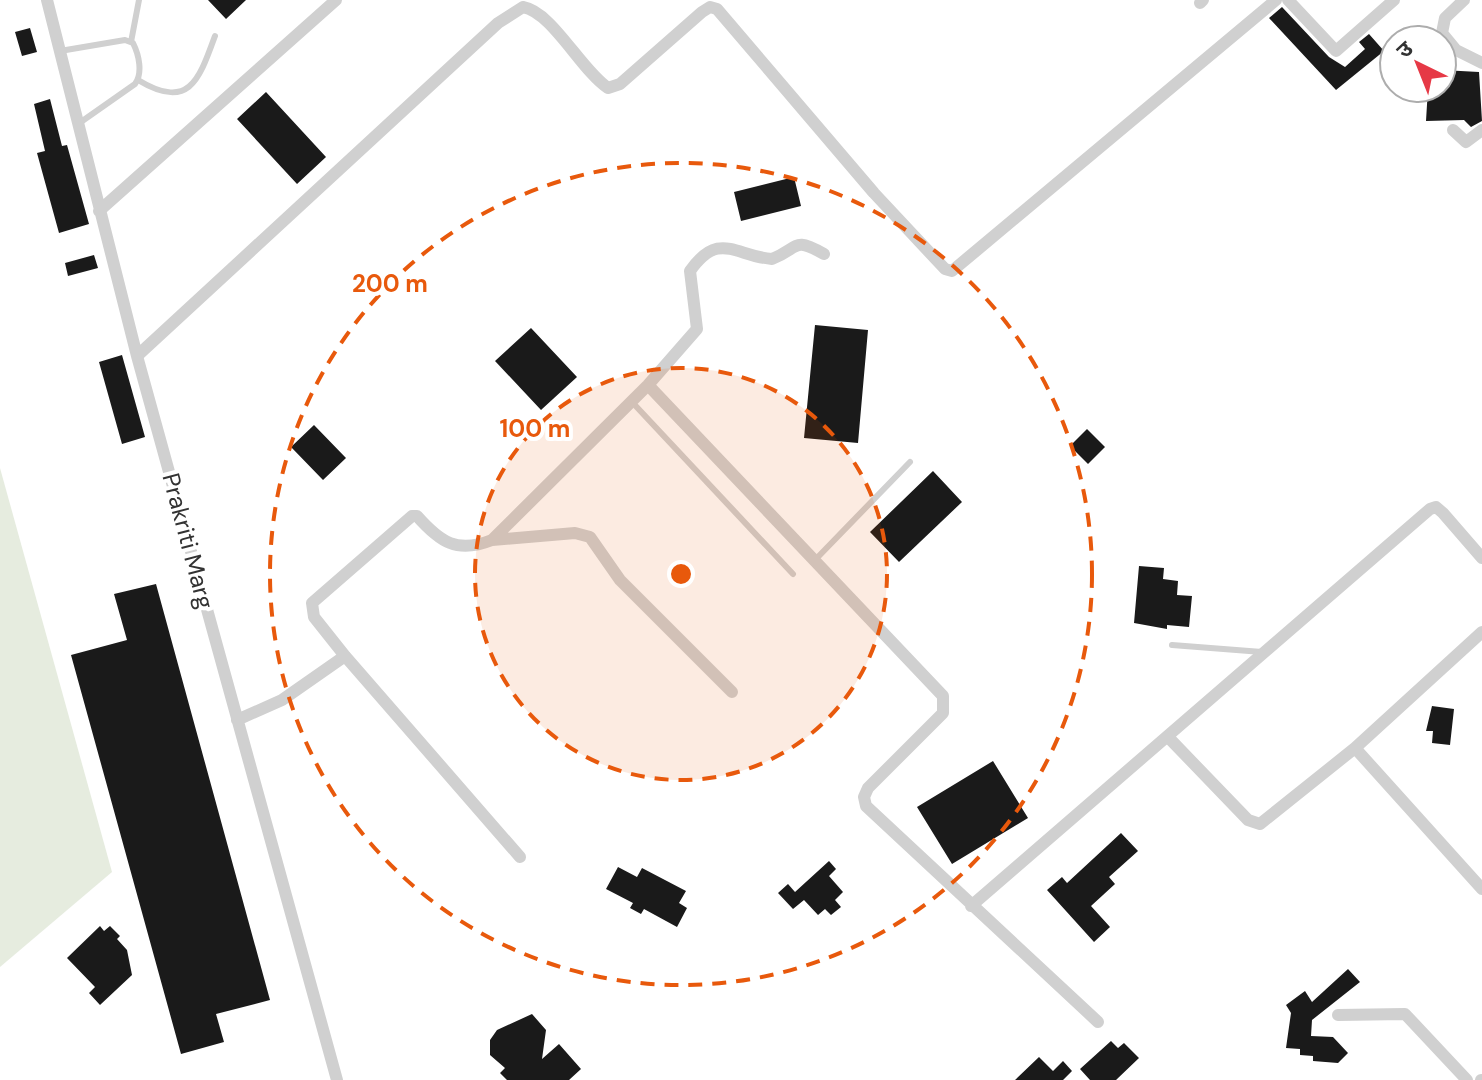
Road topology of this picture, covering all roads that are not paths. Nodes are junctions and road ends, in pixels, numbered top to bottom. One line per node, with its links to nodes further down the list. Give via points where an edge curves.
1 (47, 0): 10 (street, Prakriti Marg)
2 (139, 0): 9 (lane)
3 (336, 0): 16 (street)
4 (1276, 0): 18 (street, via 952,271 874,193 717,9 702,12 620,84 608,88 545,19 523,7 498,23)
5 (1394, 0): 7 (street, via 1336,51)
6 (1464, 0): 11 (street, via 1445,18 1442,33 1456,50)
7 (1293, 2)
8 (215, 36): 12 (lane, via 206,65 185,90 162,93)
9 (131, 42): 10 (lane); 12 (lane)
10 (60, 51): 13 (street, Prakriti Marg)
11 (1482, 63)
12 (138, 80): 13 (lane)
13 (78, 124): 16 (street, Prakriti Marg)
14 (1453, 130): 15 (street, via 1466,142)
15 (1482, 130)
16 (99, 211): 18 (street, Prakriti Marg)
17 (824, 254): 19 (street, via 804,243 772,259 727,246 712,251 690,271 697,329)
18 (137, 356): 31 (street, Prakriti Marg)
19 (648, 385): 20 (street); 24 (street)
20 (632, 402): 22 (street); 25 (lane)
21 (910, 462): 24 (lane)
22 (492, 540): 29 (street, via 451,546 412,516 312,603 314,617); 30 (street, via 575,533 590,537 625,586)
23 (1482, 558): 28 (street, via 1433,507)
24 (815, 560): 36 (street, via 943,696 943,713 864,797 866,806)
25 (793, 574)
26 (1482, 632): 33 (street)
27 (1172, 645): 28 (lane)
28 (1265, 652): 32 (street)
29 (345, 656): 31 (street, via 282,700); 34 (street)
30 (732, 692)
31 (237, 720): 39 (street, Prakriti Marg)
32 (1168, 737): 33 (street, via 1256,824); 36 (street)
33 (1355, 748): 35 (street)
34 (520, 857)
35 (1482, 889)
36 (971, 906): 38 (street)
37 (1338, 1015): 40 (street, via 1405,1014)
38 (1098, 1022)
39 (337, 1080)
40 (1467, 1080)

